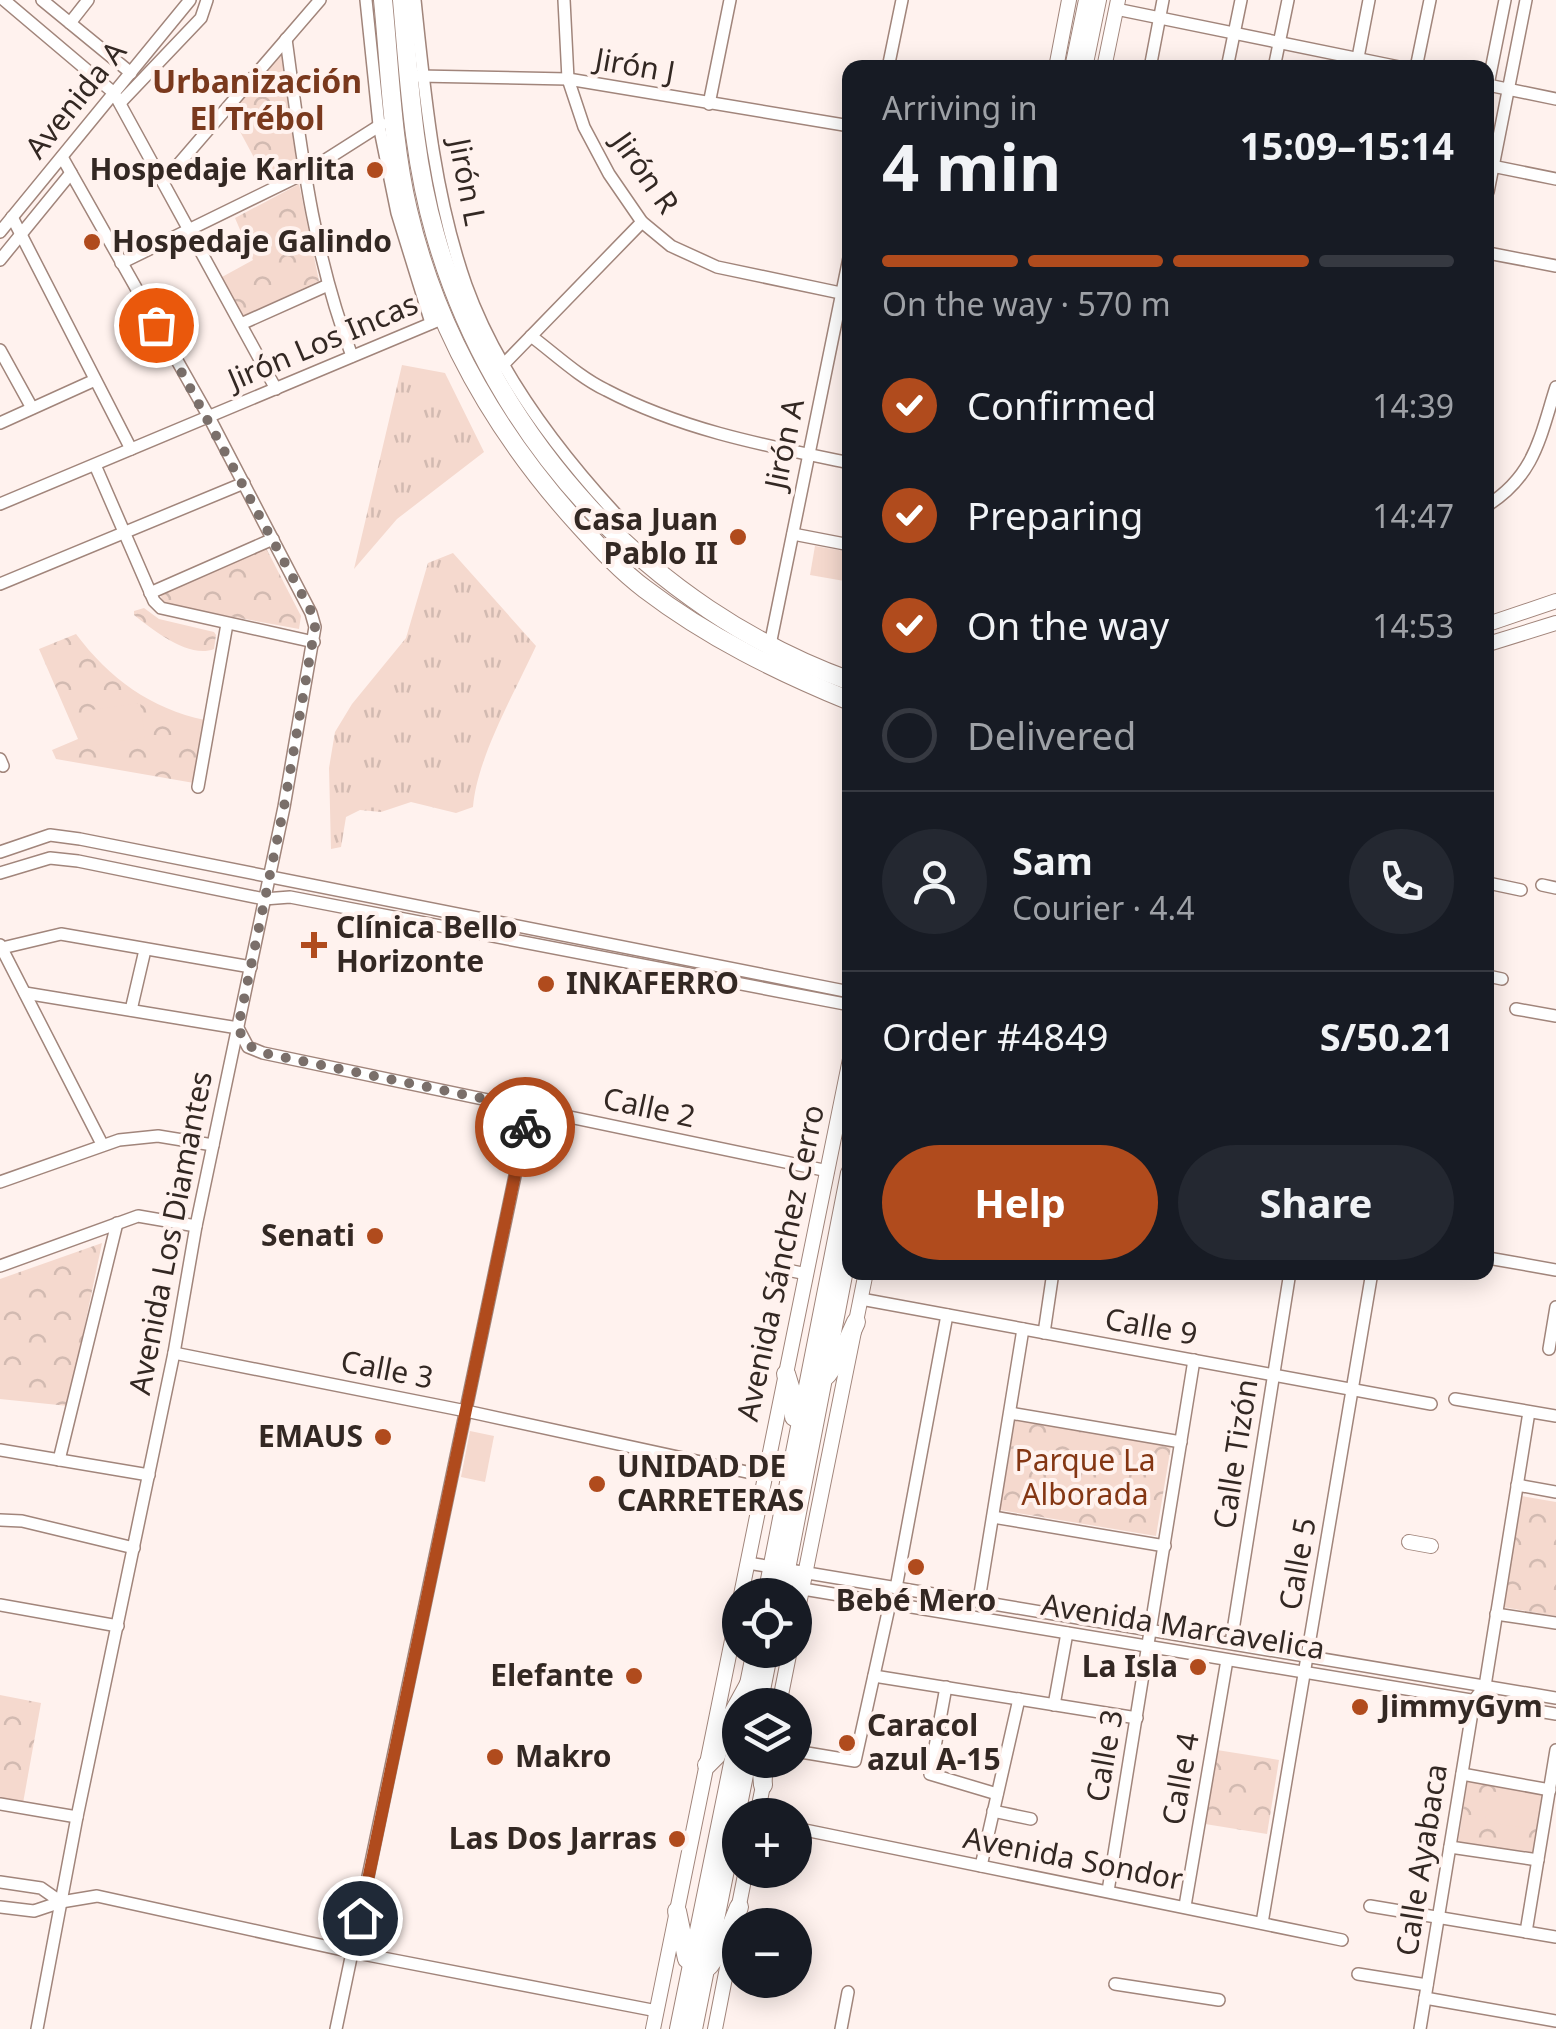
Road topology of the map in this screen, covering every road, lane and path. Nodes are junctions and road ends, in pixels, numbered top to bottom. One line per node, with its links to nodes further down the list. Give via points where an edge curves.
1 (4, 0): 47 (street)
2 (42, 0): 26 (street)
3 (88, 0): 26 (street)
4 (190, 0): 42 (street, Avenida A)
5 (207, 0): 47 (street, via 200,18)
6 (320, 0): 28 (street)
7 (366, 0): 50 (street)
8 (384, 0): 50 (highway)
9 (402, 0): 43 (highway)
10 (415, 0): 43 (street)
11 (564, 0): 44 (street, Jirón R)
12 (730, 0): 49 (street)
13 (902, 0): 30 (street)
14 (1069, 0): 31 (main road)
15 (1086, 0): 32 (main road)
16 (1099, 0): 33 (main road)
17 (1163, 0): 25 (street)
18 (1240, 0): 27 (street)
19 (1288, 0): 29 (street)
20 (1369, 0): 39 (street)
21 (1430, 0): 40 (street)
22 (1505, 0): 41 (street)
23 (1526, 0): 46 (street)
24 (1117, 5): 25 (street); 34 (main road)
25 (1160, 18): 27 (street); 35 (street)
26 (70, 23): 42 (street)
27 (1234, 33): 29 (street); 36 (street)
28 (286, 39): 56 (street); 58 (street)
29 (1279, 42): 37 (street); 38 (street)
30 (890, 60)
31 (1058, 60)
32 (1074, 60)
33 (1087, 60)
34 (1106, 60)
35 (1152, 60)
36 (1229, 60)
37 (1276, 60)
38 (1346, 60)
39 (1358, 60)
40 (1418, 60)
41 (1493, 60)
42 (130, 73): 47 (street, Avenida A)
43 (416, 76): 44 (street, Jirón J); 59 (highway)
44 (568, 79): 49 (street, Jirón J); 61 (street, Jirón R, via 584,127)
45 (1494, 86): 46 (street)
46 (1508, 89): 48 (street); 52 (street)
47 (117, 98): 53 (street, Avenida A); 58 (street)
48 (1556, 99)
49 (709, 104): 51 (street, Jirón J)
50 (387, 121): 56 (street); 66 (highway); 74 (street, via 406,246)
51 (842, 125)
52 (1494, 156)
53 (62, 157): 55 (street); 60 (street, Avenida A)
54 (1494, 166): 57 (street)
55 (70, 173): 65 (street); 69 (street)
56 (305, 174): 62 (street); 71 (street)
57 (1556, 179)
58 (164, 181): 62 (street)
59 (435, 203): 64 (highway); 79 (street, Jirón L)
60 (12, 217): 63 (street, Avenida A); 65 (street)
61 (642, 222): 72 (street, Jirón R, via 671,246 717,267); 76 (street)
62 (190, 230): 69 (street); 75 (street)
63 (0, 232)
64 (435, 234): 66 (highway); 79 (highway)
65 (21, 235): 68 (street); 80 (street)
66 (416, 242): 74 (highway)
67 (1494, 253): 70 (street)
68 (0, 260)
69 (123, 266): 84 (street)
70 (1556, 266)
71 (328, 285): 75 (street); 78 (street)
72 (842, 293)
73 (842, 311): 87 (street, Jirón A)
74 (437, 321): 78 (street, Jirón Los Incas); 79 (highway)
75 (241, 324): 82 (street)
76 (531, 336): 79 (street); 87 (street, via 602,389 648,410)
77 (0, 350): 83 (street)
78 (352, 356): 82 (street, Jirón Los Incas)
79 (491, 375): 93 (highway, via 541,451); 98 (highway, via 525,461)
80 (95, 380): 83 (street); 86 (street)
81 (1556, 387): 91 (street, via 1532,462)
82 (276, 389): 84 (street, Jirón Los Incas)
83 (32, 408): 85 (street)
84 (206, 413): 86 (street, Jirón Los Incas); 90 (street, Avenida Los Diamantes)
85 (0, 423)
86 (130, 450): 89 (street, Jirón Los Incas)
87 (809, 454): 88 (street); 95 (street, Jirón A)
88 (842, 460)
89 (94, 464): 92 (street, Jirón Los Incas); 94 (street)
90 (244, 483): 94 (street); 96 (street, Avenida Los Diamantes)
91 (1494, 501)
92 (0, 504)
93 (621, 530): 98 (highway); 107 (highway, via 655,571)
94 (124, 532): 99 (street); 100 (street)
95 (792, 534): 97 (street); 107 (street, Jirón A)
96 (273, 539): 100 (street); 105 (street, Avenida Los Diamantes, via 312,613)
97 (842, 543)
98 (603, 552): 109 (highway, via 641,587 722,641 798,680)
99 (0, 584)
100 (150, 593): 104 (street, via 162,608)
101 (1556, 598): 102 (main road)
102 (1494, 622)
103 (1556, 623): 106 (main road)
104 (228, 624): 105 (street); 110 (street)
105 (314, 642): 113 (street, Avenida Los Diamantes)
106 (1494, 642)
107 (770, 646): 108 (highway)
108 (842, 687)
109 (842, 688)
110 (198, 787)
111 (0, 852): 113 (street, via 50,836)
112 (0, 873): 118 (street, via 50,858 78,860)
113 (269, 878): 118 (street, Avenida Los Diamantes); 119 (street)
114 (1494, 884): 117 (street)
115 (1542, 886): 116 (street)
116 (1556, 888)
117 (1520, 890)
118 (264, 900): 121 (street, via 290,897); 125 (street, Avenida Los Diamantes)
119 (439, 912): 120 (street); 121 (street)
120 (464, 916): 122 (street); 128 (street)
121 (436, 926): 122 (street)
122 (462, 930): 130 (street)
123 (1, 946): 124 (street, via 61,934); 129 (street)
124 (145, 950): 125 (street); 131 (street)
125 (250, 967): 134 (street, Avenida Los Diamantes)
126 (1494, 977): 127 (street)
127 (1502, 979)
128 (842, 990)
129 (25, 993): 131 (street); 137 (street)
130 (842, 1004)
131 (131, 1010): 134 (street)
132 (1516, 1010): 133 (street)
133 (1556, 1016)
134 (238, 1028): 136 (street, Calle 2, via 248,1046 263,1053); 138 (street, Avenida Los Diamantes)
135 (842, 1100): 139 (main road, Avenida Sánchez Cerro)
136 (529, 1108): 139 (street, Calle 2); 169 (street)
137 (102, 1144): 138 (street, via 158,1136); 140 (street)
138 (213, 1145): 143 (street, Avenida Los Diamantes)
139 (828, 1171): 148 (main road, Avenida Sánchez Cerro)
140 (0, 1182)
141 (842, 1213): 174 (highway, Avenida Sánchez Cerro)
142 (117, 1222): 143 (street, via 138,1216); 145 (street); 176 (street)
143 (196, 1226): 161 (street, Avenida Los Diamantes)
144 (1494, 1259): 147 (street)
145 (0, 1266)
146 (782, 1270): 148 (street)
147 (1556, 1270)
148 (806, 1274): 163 (main road, Avenida Sánchez Cerro)
149 (842, 1280): 165 (highway, Avenida Sánchez Cerro)
150 (865, 1280): 154 (main road)
151 (1052, 1280): 159 (street)
152 (1289, 1280): 164 (street, Calle Tizón)
153 (1371, 1280): 166 (street, Calle 5)
154 (861, 1299): 156 (street, Calle 9); 157 (main road)
155 (1556, 1308): 160 (street)
156 (948, 1315): 158 (street, Calle 9); 196 (street)
157 (856, 1322): 165 (highway); 193 (main road)
158 (1023, 1329): 159 (street, Calle 9); 171 (street)
159 (1044, 1333): 162 (street, Calle 9)
160 (1550, 1349)
161 (174, 1353): 169 (street, Calle 3); 177 (street, Avenida Los Diamantes)
162 (1194, 1360): 164 (street, Calle 9); 173 (street)
163 (786, 1374): 174 (highway); 178 (main road, Avenida Sánchez Cerro)
164 (1274, 1375): 166 (street, Calle 9); 207 (street, Calle Tizón)
165 (823, 1379): 188 (highway, Avenida Sánchez Cerro)
166 (1353, 1389): 168 (street, Calle 9); 209 (street, Calle 5)
167 (1455, 1400): 170 (street)
168 (1431, 1404)
169 (466, 1411): 178 (street, Calle 3); 258 (street)
170 (1529, 1412): 172 (street); 179 (street)
171 (1010, 1413): 173 (street); 181 (street)
172 (1556, 1416)
173 (1181, 1442): 184 (street)
174 (795, 1448): 188 (highway, Avenida Sánchez Cerro)
175 (0, 1450): 176 (street)
176 (59, 1460): 177 (street)
177 (149, 1475): 186 (street, Avenida Los Diamantes)
178 (765, 1476): 187 (main road, Avenida Sánchez Cerro)
179 (1517, 1485): 180 (street); 201 (street)
180 (1556, 1492)
181 (992, 1517): 184 (street); 197 (street)
182 (0, 1520): 186 (street)
183 (1409, 1542): 185 (main road)
184 (1164, 1546): 205 (street)
185 (1431, 1546)
186 (134, 1548): 204 (street, Avenida Los Diamantes)
187 (748, 1562): 188 (street); 189 (main road, Avenida Sánchez Cerro)
188 (779, 1569): 190 (highway, Avenida Sánchez Cerro); 191 (highway, Avenida Sánchez Cerro); 192 (street)
189 (745, 1578)
190 (775, 1578)
191 (780, 1578)
192 (798, 1578)
193 (805, 1578)
194 (812, 1582): 196 (street, Avenida Marcavelica)
195 (812, 1583): 198 (street, Avenida Marcavelica)
196 (896, 1588): 197 (street, Avenida Marcavelica)
197 (979, 1600): 200 (street, Avenida Marcavelica)
198 (890, 1604): 203 (street, Avenida Marcavelica); 214 (street)
199 (0, 1605): 204 (street)
200 (1007, 1605): 203 (street); 205 (street, Avenida Marcavelica)
201 (1496, 1614): 202 (street); 216 (street)
202 (1556, 1622)
203 (1004, 1623): 206 (street, Avenida Marcavelica)
204 (118, 1626): 238 (street, Avenida Los Diamantes)
205 (1151, 1629): 207 (street, Avenida Marcavelica); 208 (street, Calle 3)
206 (1066, 1633): 208 (street, Avenida Marcavelica); 222 (street)
207 (1231, 1643): 209 (street, Avenida Marcavelica)
208 (1149, 1647): 210 (street, Avenida Marcavelica); 224 (street, Calle 3)
209 (1308, 1656): 213 (street, Calle 5); 216 (street, Avenida Marcavelica)
210 (1227, 1660): 213 (street, Avenida Marcavelica); 249 (street, Calle 4)
211 (727, 1668): 227 (main road, Avenida Sánchez Cerro)
212 (752, 1668): 215 (highway)
213 (1304, 1672): 221 (street, Avenida Marcavelica); 254 (street, Calle 5)
214 (874, 1676): 217 (street); 226 (street, via 856,1760)
215 (749, 1684): 218 (highway); 227 (highway)
216 (1485, 1686): 219 (street, Avenida Marcavelica); 221 (street)
217 (946, 1687): 220 (street); 234 (street, via 930,1774)
218 (750, 1688)
219 (1556, 1698)
220 (1019, 1699): 222 (street); 234 (street)
221 (1474, 1700): 223 (street, Avenida Marcavelica); 228 (street, Calle Ayabaca)
222 (1054, 1705): 224 (street)
223 (1556, 1714)
224 (1137, 1718): 246 (street, Calle 3)
225 (1556, 1750): 233 (street)
226 (812, 1753)
227 (707, 1765): 252 (main road, Avenida Sánchez Cerro)
228 (1462, 1774): 233 (street); 241 (street, Calle Ayabaca)
229 (730, 1778): 262 (highway)
230 (743, 1778): 260 (highway)
231 (763, 1778): 232 (highway)
232 (763, 1785): 235 (main road)
233 (1550, 1790): 242 (street)
234 (997, 1794): 237 (street)
235 (760, 1798)
236 (0, 1804): 238 (street)
237 (993, 1811): 239 (street); 243 (street)
238 (78, 1817): 247 (street, Avenida Los Diamantes)
239 (1031, 1820)
240 (812, 1831): 243 (street, Avenida Sondor)
241 (1450, 1847): 242 (street); 253 (street, Calle Ayabaca)
242 (1538, 1860): 255 (street)
243 (981, 1866): 246 (street, Avenida Sondor)
244 (0, 1882): 247 (street, via 41,1888)
245 (742, 1888): 248 (main road)
246 (1108, 1892): 249 (street, Avenida Sondor)
247 (60, 1902): 251 (street, via 34,1911); 258 (street, via 97,1896); 268 (street, Avenida Los Diamantes)
248 (739, 1906): 260 (highway); 273 (main road)
249 (1185, 1906): 254 (street, Avenida Sondor)
250 (1370, 1906): 253 (street)
251 (0, 1907)
252 (677, 1911): 262 (highway, via 686,1941); 266 (main road, Avenida Sánchez Cerro)
253 (1438, 1918): 255 (street); 263 (street, Calle Ayabaca)
254 (1262, 1923): 257 (street, Avenida Sondor)
255 (1526, 1932): 256 (street)
256 (1556, 1937)
257 (1342, 1940)
258 (352, 1952): 266 (street); 269 (street)
259 (1358, 1974): 263 (street)
260 (704, 1975): 272 (highway)
261 (1116, 1984): 265 (street)
262 (686, 1991): 271 (highway)
263 (1426, 1991): 267 (street); 275 (street, Calle Ayabaca)
264 (848, 1992): 274 (street)
265 (1218, 2000)
266 (657, 2010): 270 (main road, Avenida Sánchez Cerro)
267 (1556, 2022)
268 (38, 2029)
269 (336, 2029)
270 (654, 2029)
271 (679, 2029)
272 (693, 2029)
273 (714, 2029)
274 (841, 2029)
275 (1420, 2029)

